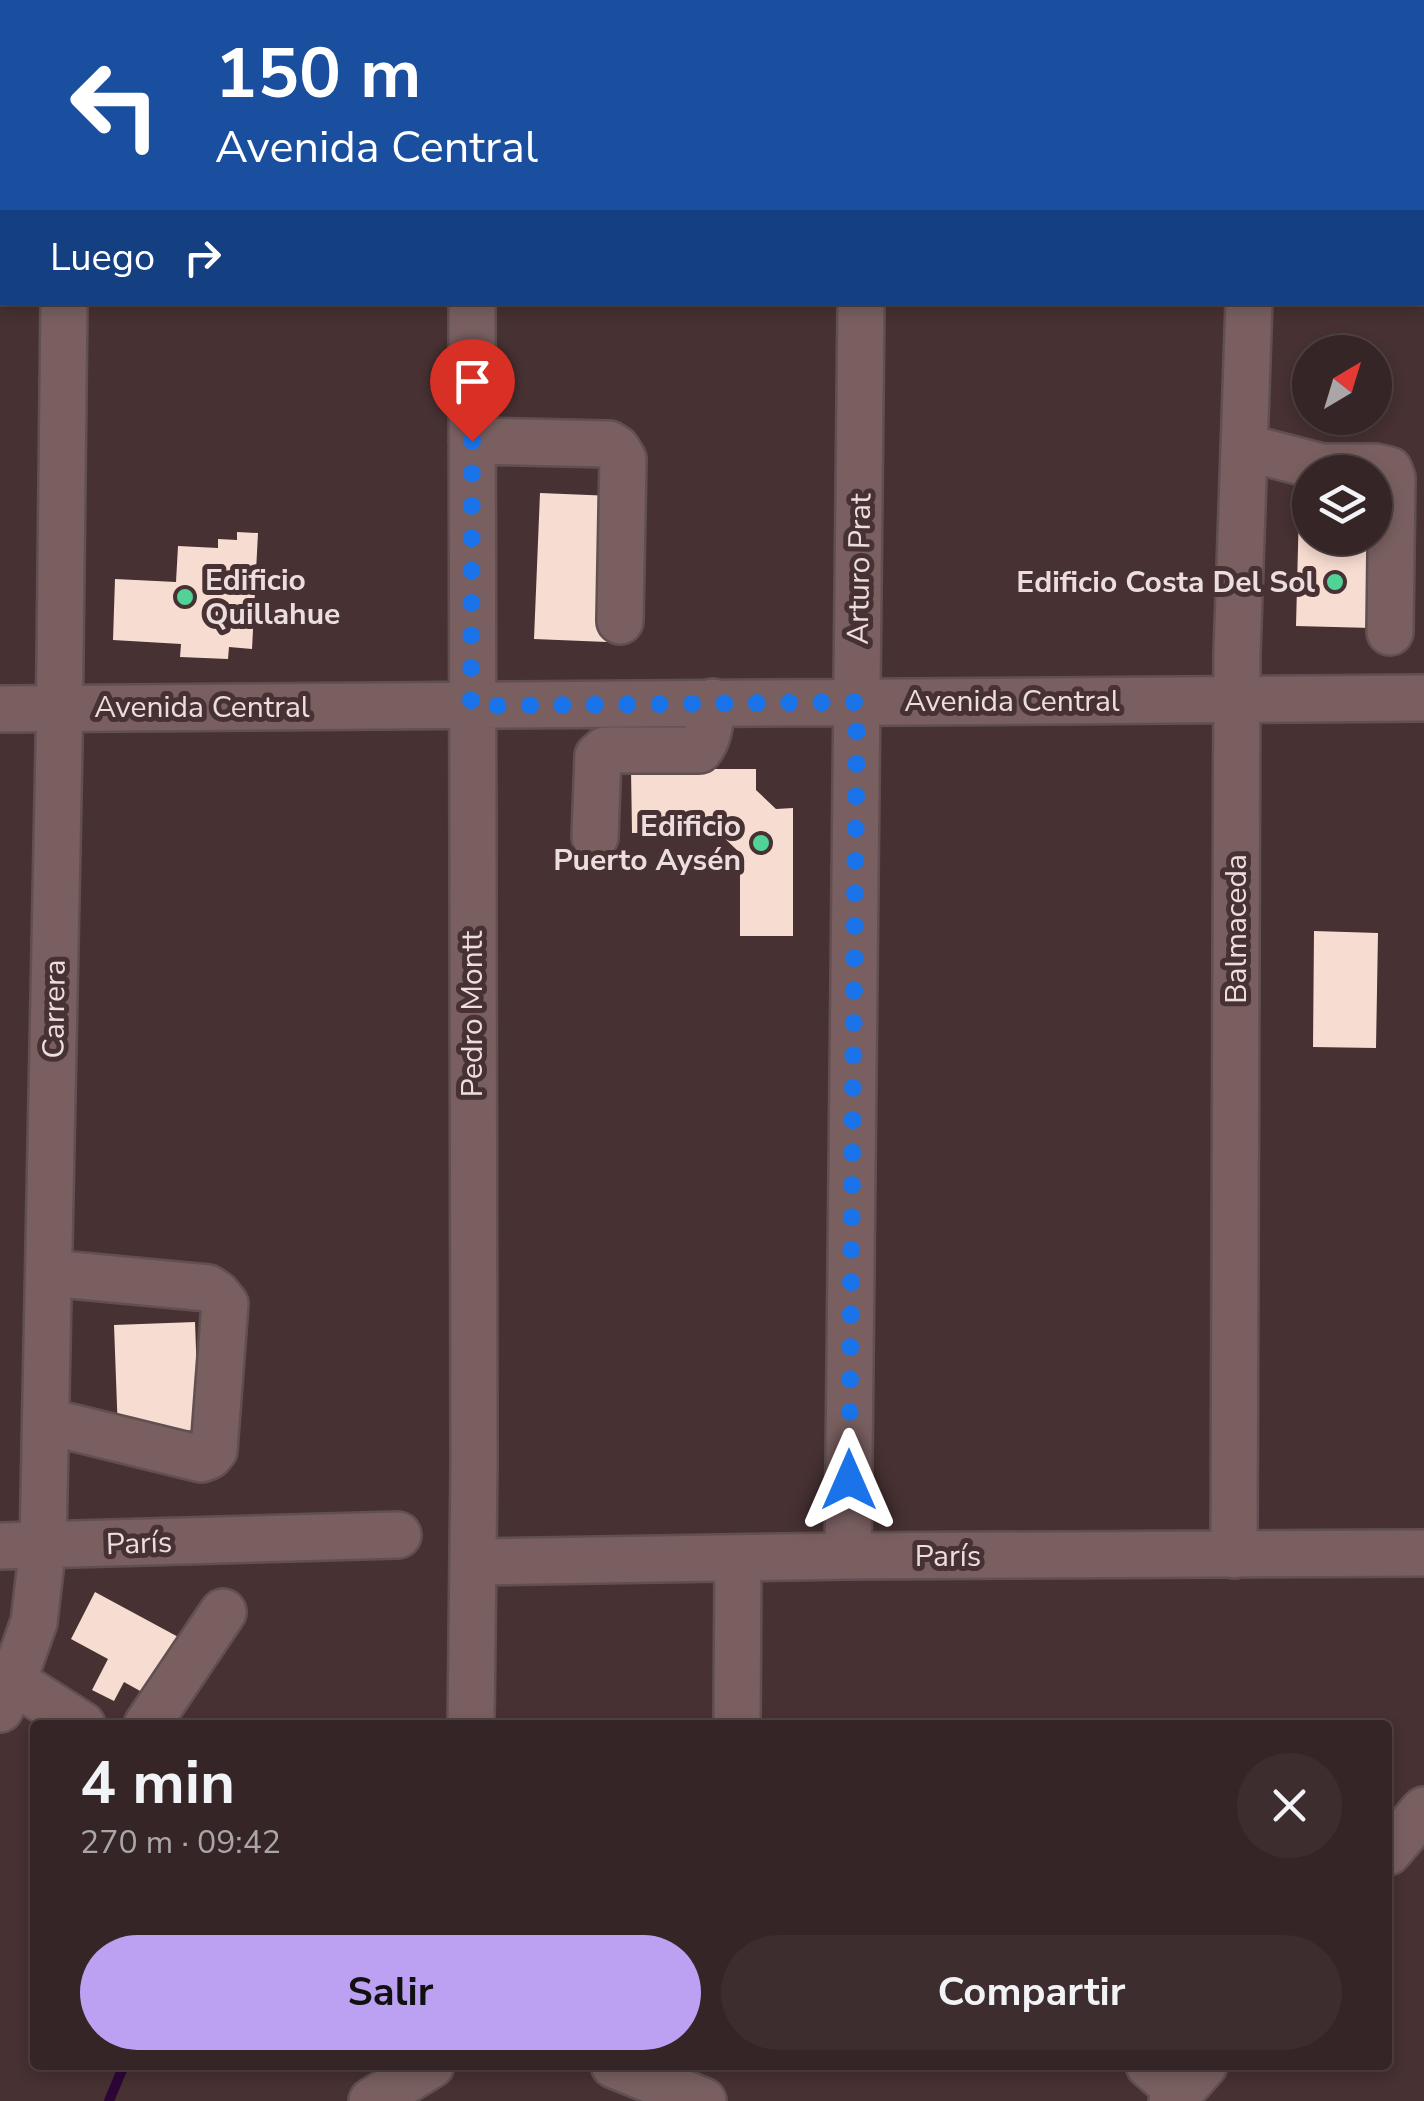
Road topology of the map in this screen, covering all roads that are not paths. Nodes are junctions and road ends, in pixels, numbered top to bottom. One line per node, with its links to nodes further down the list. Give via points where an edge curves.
1 (64, 305): 14 (street, Carrera)
2 (472, 305): 5 (street, Pedro Montt)
3 (861, 305): 12 (street, Arturo Prat)
4 (1249, 305): 6 (street, Balmaceda)
5 (472, 441): 7 (street, via 617,449 623,459); 13 (street, Pedro Montt)
6 (1244, 447): 8 (street, via 1322,467 1389,470); 10 (street, Balmaceda)
7 (620, 621)
8 (1390, 632)
9 (1424, 698): 10 (street, Avenida Central)
10 (1236, 700): 12 (street, Avenida Central); 22 (street, Balmaceda)
11 (712, 702): 12 (street, Avenida Central); 13 (street, Avenida Central); 16 (street, via 699,750 601,752)
12 (857, 702): 23 (street, Arturo Prat)
13 (471, 706): 14 (street, Avenida Central); 25 (street, Pedro Montt)
14 (60, 708): 15 (street, Avenida Central); 17 (street, Carrera)
15 (0, 709)
16 (595, 837)
17 (49, 1273): 18 (street, Carrera); 18 (street, via 208,1288 225,1304 209,1456)
18 (46, 1421): 20 (street, Carrera)
19 (398, 1534): 20 (street, París)
20 (22, 1546): 27 (street, Carrera, via 34,1622)
21 (1424, 1553): 22 (street, París)
22 (1234, 1555): 23 (street, París)
23 (848, 1556): 24 (street, París)
24 (738, 1558): 25 (street, París); 31 (street)
25 (473, 1562): 30 (street, Pedro Montt)
26 (223, 1612): 29 (street)
27 (6, 1695): 28 (street)
28 (69, 1720)
29 (150, 1720)
30 (471, 1720)
31 (737, 1720)
32 (1424, 1810): 33 (street)
33 (1392, 1847)
34 (422, 2070): 37 (street)
35 (624, 2070): 36 (street)
36 (675, 2095)
37 (372, 2101)

